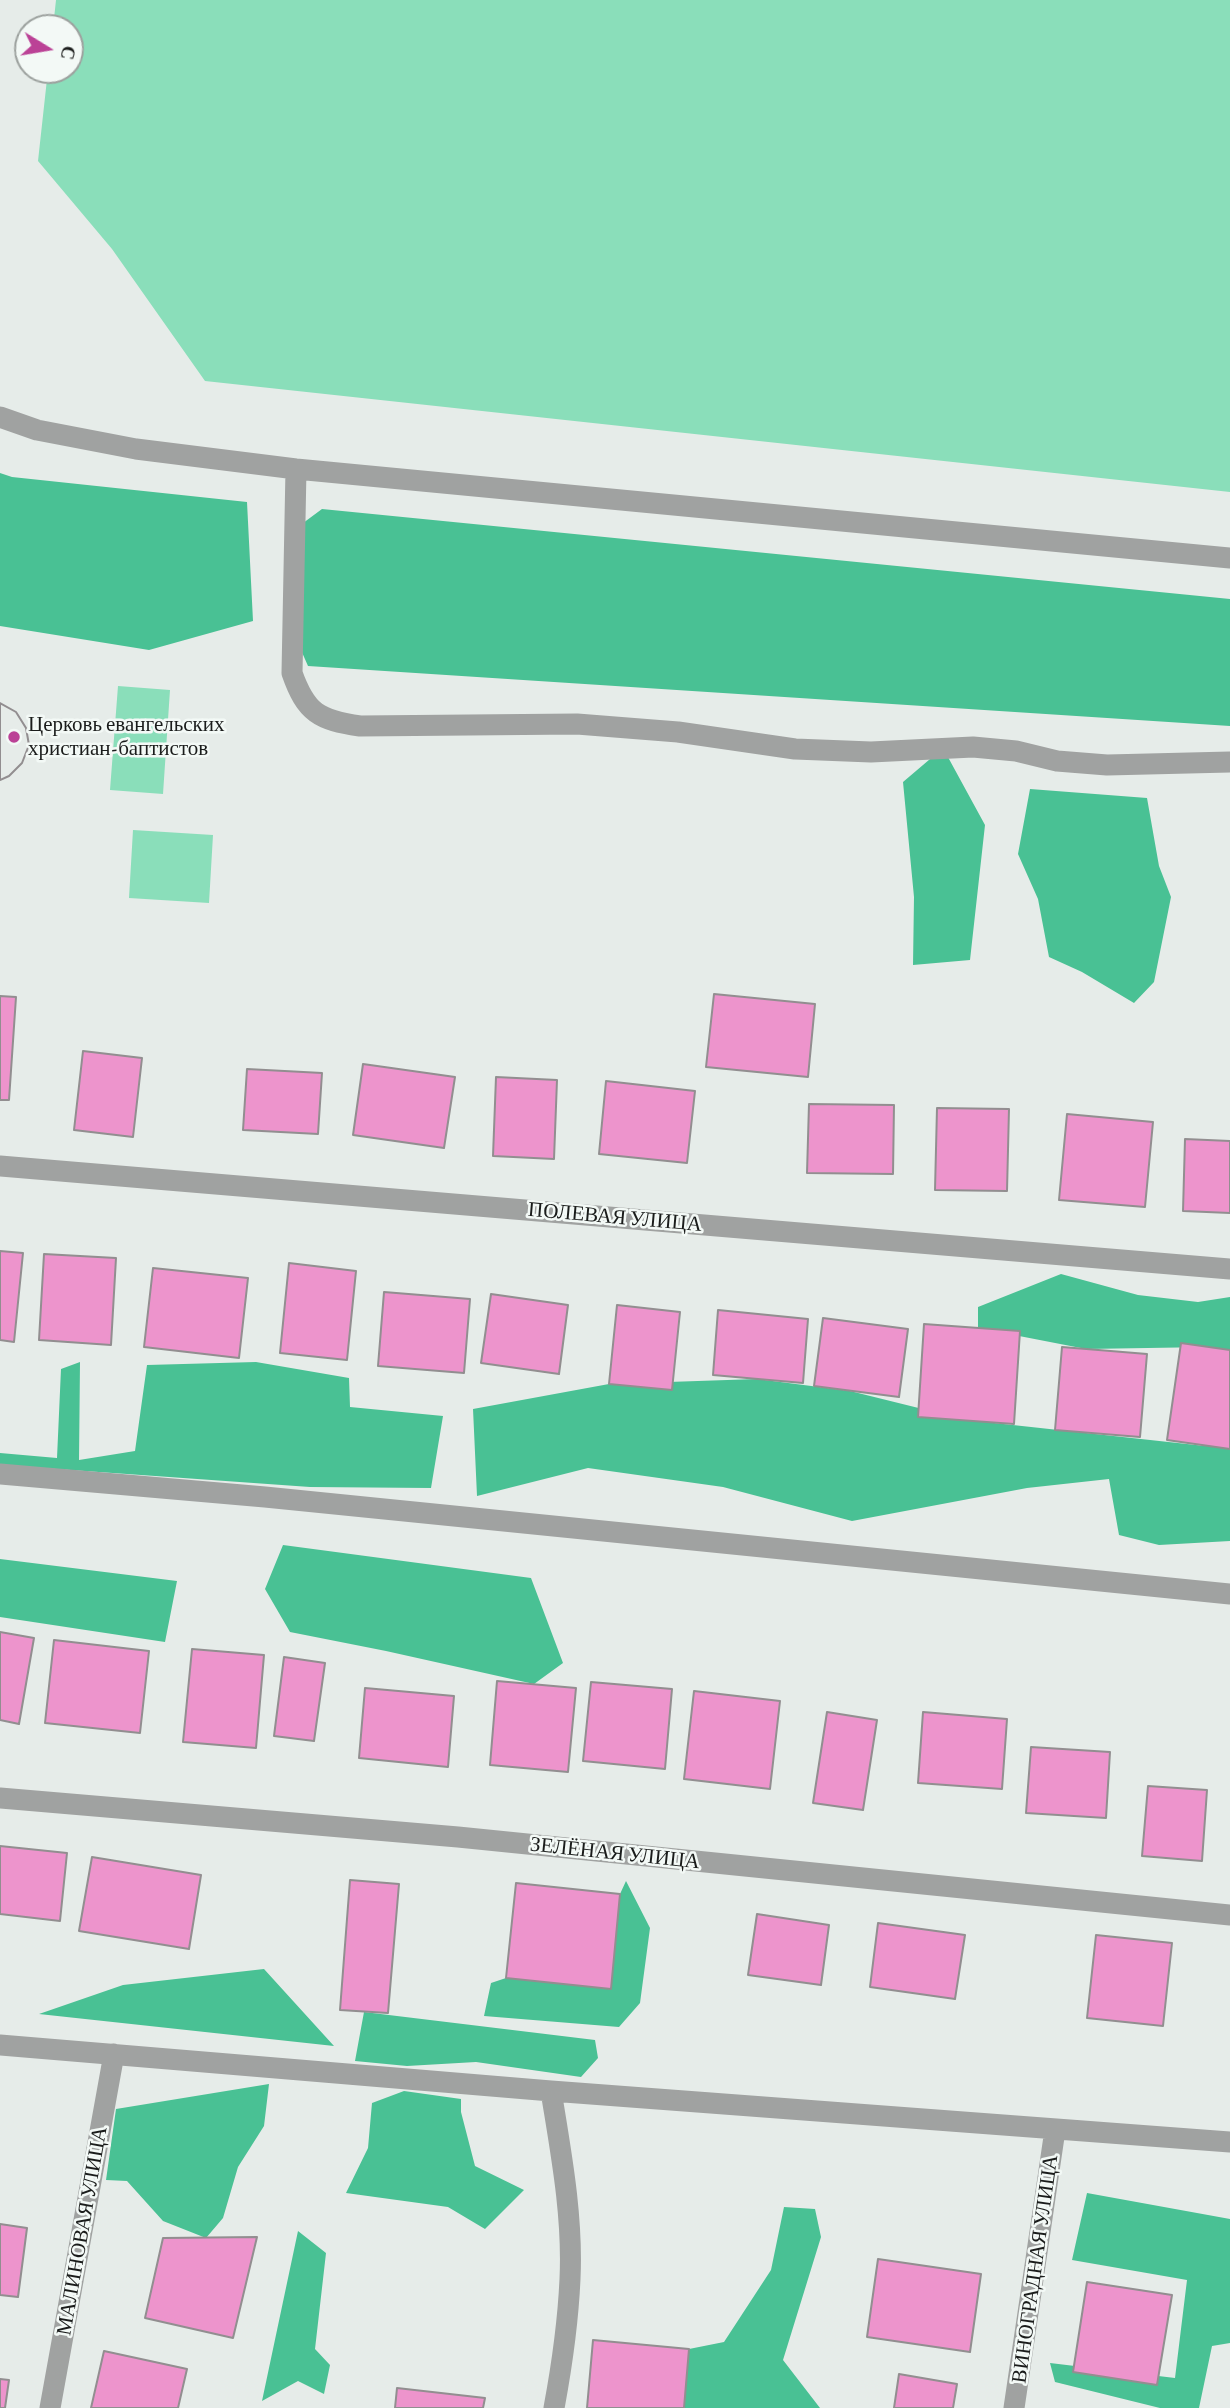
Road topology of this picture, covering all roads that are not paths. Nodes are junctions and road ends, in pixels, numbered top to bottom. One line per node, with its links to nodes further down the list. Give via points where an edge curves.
1 (0, 417): 2 (street, via 37,430 136,449)
2 (296, 469): 3 (street); 4 (street, via 292,673 312,711 335,723 577,724 678,732 795,749 871,752 973,747 1107,765)
3 (1230, 558)
4 (1230, 762)
5 (0, 1166): 6 (street, ПОЛЕВАЯ УЛИЦА)
6 (1230, 1269)
7 (0, 1474): 8 (street)
8 (1230, 1594)
9 (0, 1798): 10 (street, ЗЕЛЁНАЯ УЛИЦА, via 457,1836)
10 (1230, 1915)
11 (0, 2045): 12 (street)
12 (114, 2054): 13 (street); 16 (street, МАЛИНОВАЯ УЛИЦА)
13 (551, 2091): 14 (street); 17 (street, via 566,2186 570,2276 565,2351)
14 (1055, 2130): 15 (street); 18 (street, ВИНОГРАДНАЯ УЛИЦА)
15 (1230, 2142)
16 (50, 2408)
17 (554, 2408)
18 (1014, 2408)

